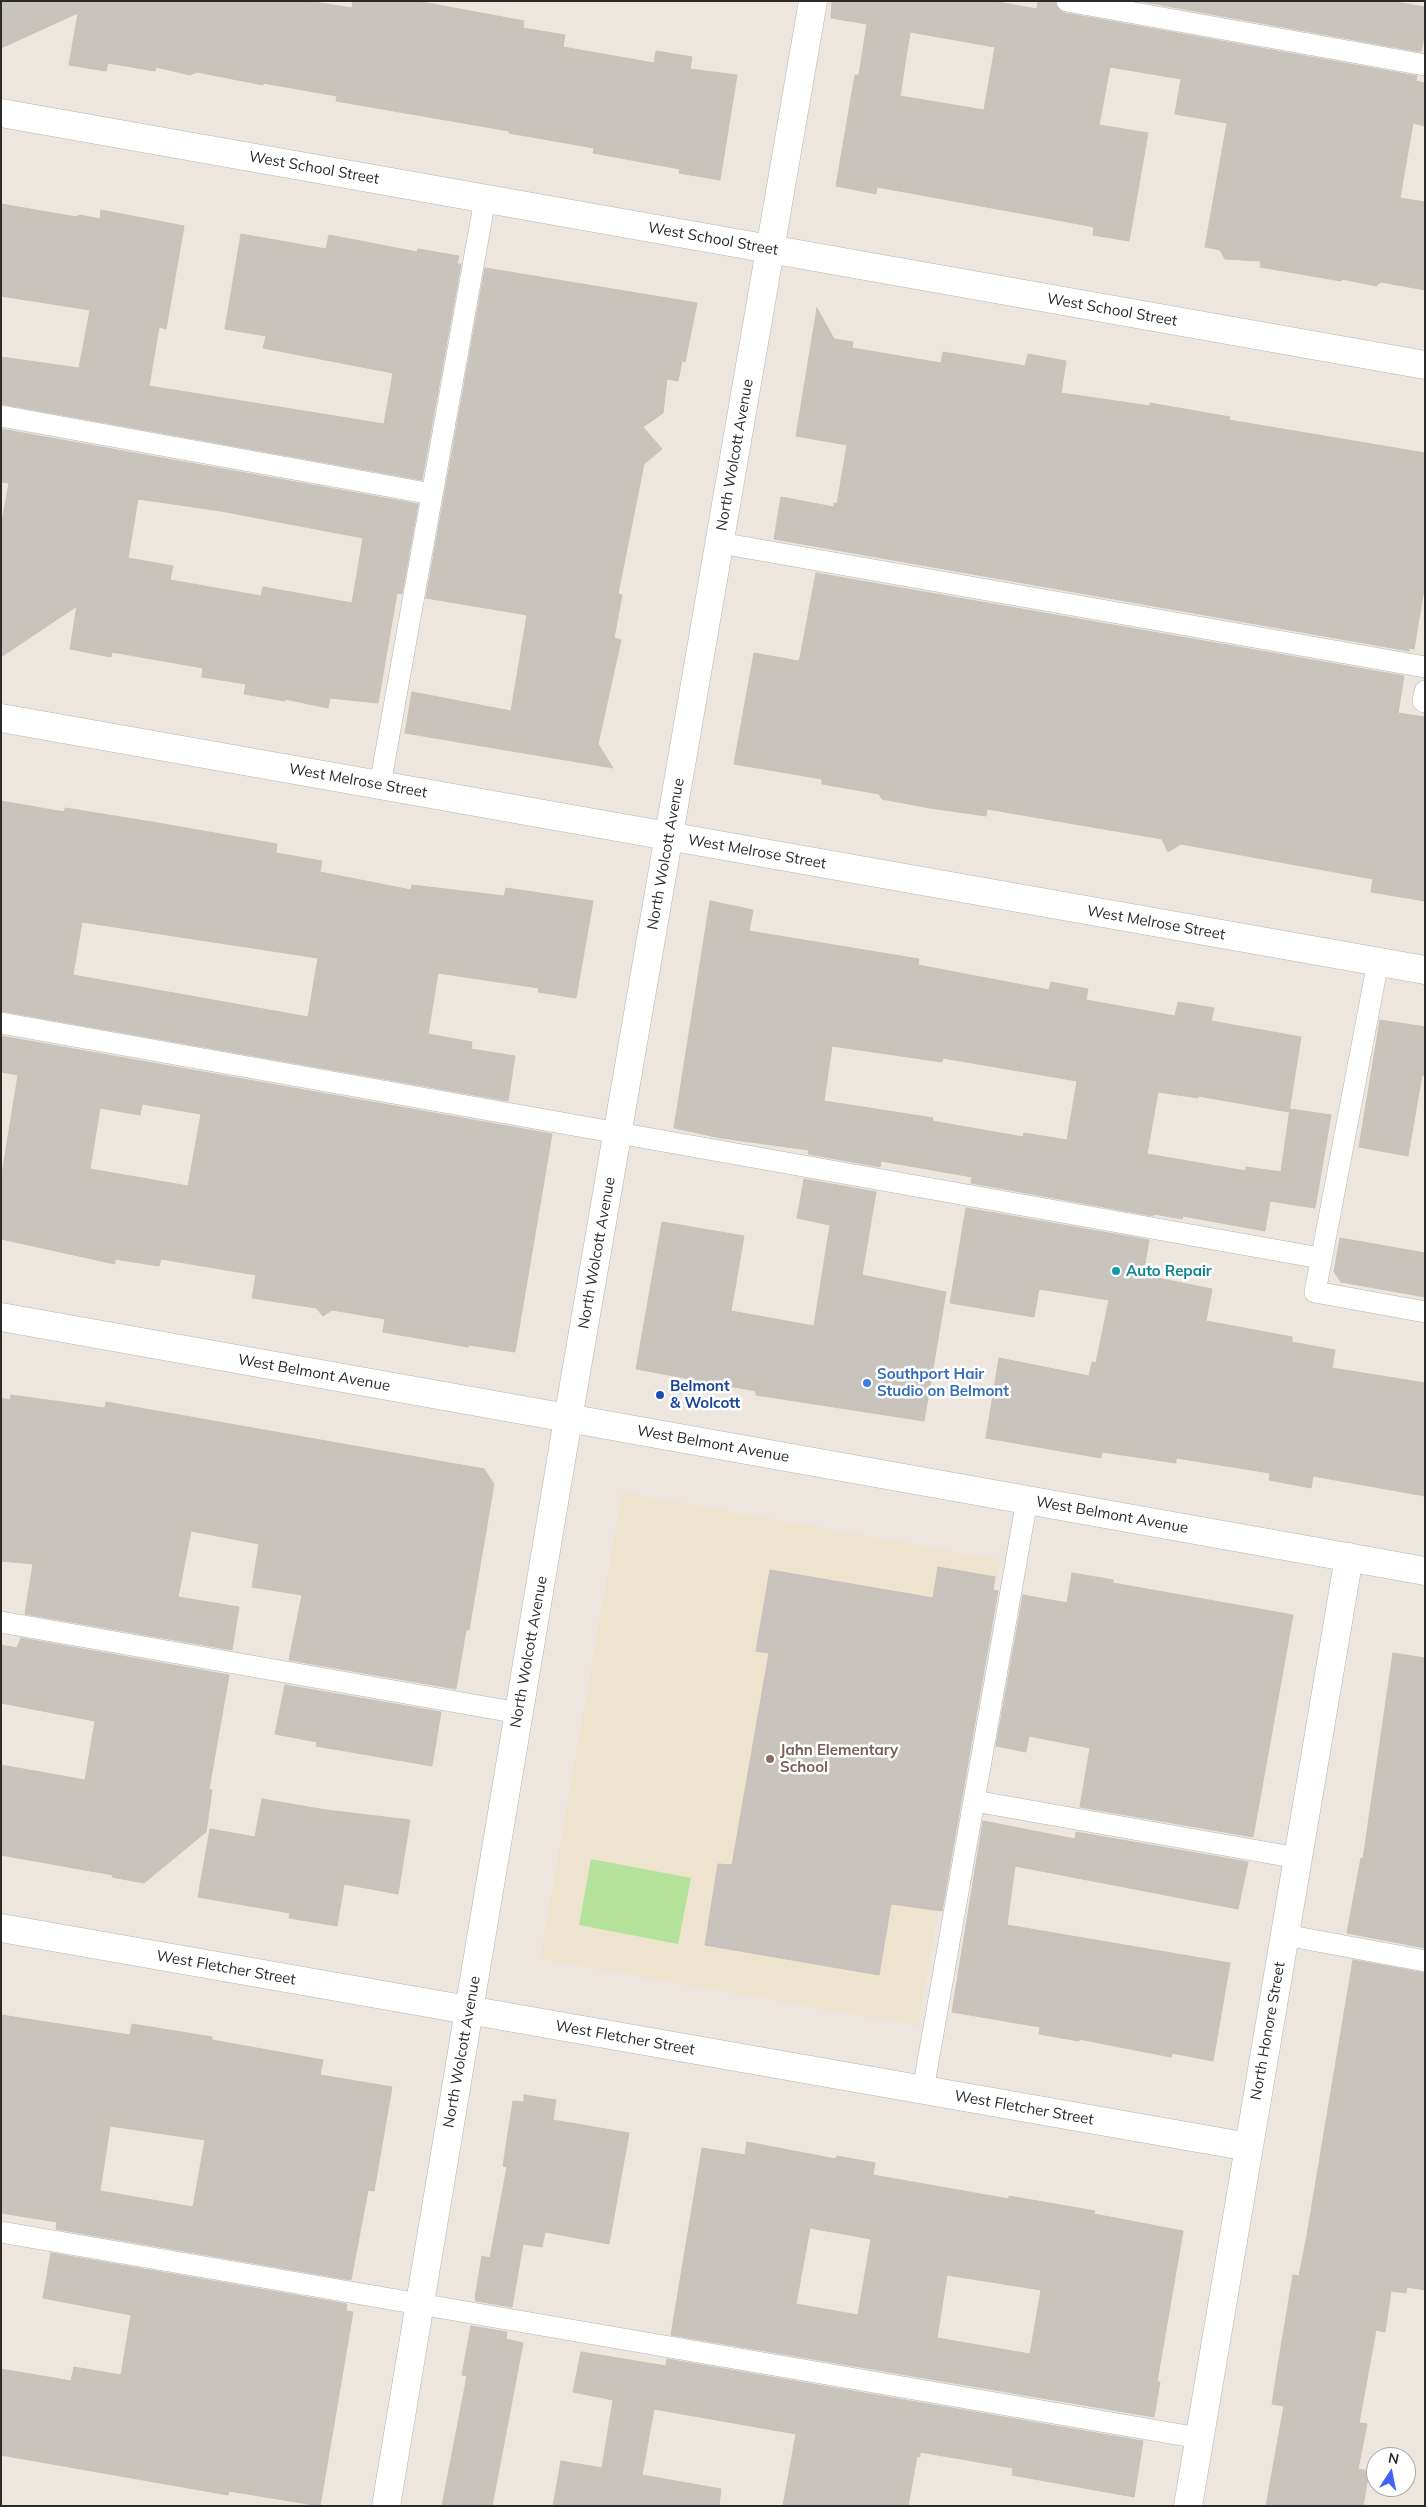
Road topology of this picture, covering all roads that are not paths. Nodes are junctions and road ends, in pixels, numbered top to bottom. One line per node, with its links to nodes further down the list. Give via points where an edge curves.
1 (813, 1): 6 (street, North Wolcott Avenue)
2 (1067, 1): 3 (lane)
3 (1425, 65)
4 (1, 113): 5 (street, West School Street)
5 (485, 199): 6 (street, West School Street); 9 (lane)
6 (770, 249): 7 (street, West School Street); 10 (street, North Wolcott Avenue)
7 (1425, 365)
8 (1, 416): 9 (lane)
9 (432, 494): 15 (lane)
10 (720, 544): 11 (lane); 16 (street, North Wolcott Avenue)
11 (1425, 667)
12 (1425, 691): 13 (lane)
13 (1425, 702)
14 (1, 718): 15 (street, West Melrose Street)
15 (380, 785): 16 (street, West Melrose Street)
16 (669, 836): 17 (street, West Melrose Street); 20 (street, North Wolcott Avenue)
17 (1378, 962): 18 (street, West Melrose Street); 21 (lane)
18 (1425, 970)
19 (1, 1023): 20 (lane)
20 (618, 1133): 21 (lane); 24 (street, North Wolcott Avenue)
21 (1320, 1258): 22 (lane, via 1315,1292)
22 (1425, 1312)
23 (1, 1317): 24 (street, West Belmont Avenue)
24 (568, 1418): 25 (street, West Belmont Avenue); 29 (street, North Wolcott Avenue)
25 (1028, 1500): 26 (street, West Belmont Avenue); 30 (lane)
26 (1349, 1557): 27 (street, West Belmont Avenue); 31 (street, North Honore Street)
27 (1425, 1571)
28 (1, 1622): 29 (lane)
29 (519, 1713): 35 (street, North Wolcott Avenue)
30 (974, 1801): 31 (lane); 36 (lane)
31 (1298, 1858): 33 (street, North Honore Street)
32 (1, 1928): 35 (street, West Fletcher Street)
33 (1285, 1935): 34 (lane); 37 (street, North Honore Street)
34 (1425, 1961)
35 (469, 2011): 36 (street, West Fletcher Street); 39 (street, North Wolcott Avenue)
36 (923, 2090): 37 (street, West Fletcher Street)
37 (1249, 2147): 40 (street, North Honore Street)
38 (1, 2232): 39 (lane)
39 (420, 2304): 40 (lane); 41 (street, North Wolcott Avenue)
40 (1199, 2438): 42 (street, North Honore Street)
41 (386, 2506)
42 (1188, 2506)

